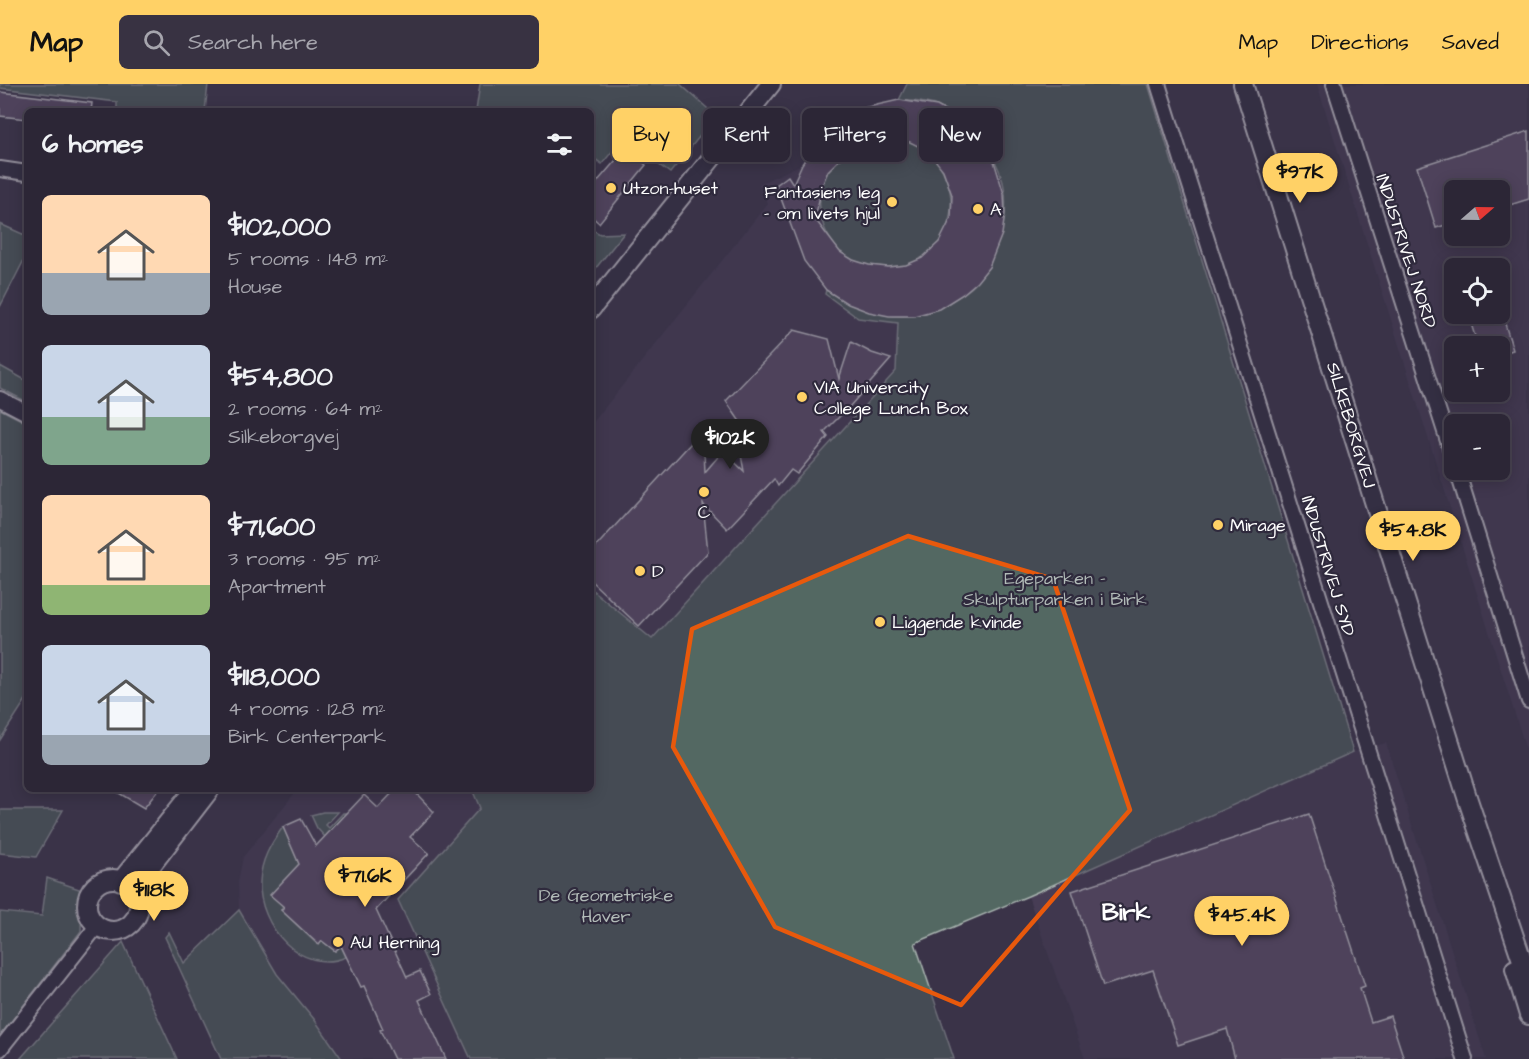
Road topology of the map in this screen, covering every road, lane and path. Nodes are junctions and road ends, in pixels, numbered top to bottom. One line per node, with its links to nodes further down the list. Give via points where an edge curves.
1 (757, 84): 6 (main road)
2 (771, 84): 7 (main road)
3 (1158, 84): 25 (street, INDUSTRIVEJ SYD)
4 (1243, 84): 19 (main road, SILKEBORGVEJ)
5 (1334, 84): 14 (street, INDUSTRIVEJ NORD)
6 (742, 108)
7 (748, 108)
8 (703, 160): 11 (main road)
9 (0, 169): 10 (street)
10 (24, 173)
11 (594, 295)
12 (0, 399): 13 (street)
13 (24, 411)
14 (1444, 429)
15 (1460, 480): 16 (street)
16 (1529, 701)
17 (193, 792): 20 (main road)
18 (207, 792): 20 (main road)
19 (1468, 800): 22 (main road, SILKEBORGVEJ); 23 (main road, SILKEBORGVEJ)
20 (127, 885): 21 (main road, via 104,881 89,894 89,917); 21 (main road, via 138,897 137,915 132,923 115,932)
21 (97, 926): 24 (street)
22 (1529, 981)
23 (1529, 1015)
24 (0, 1049)
25 (1465, 1059)

